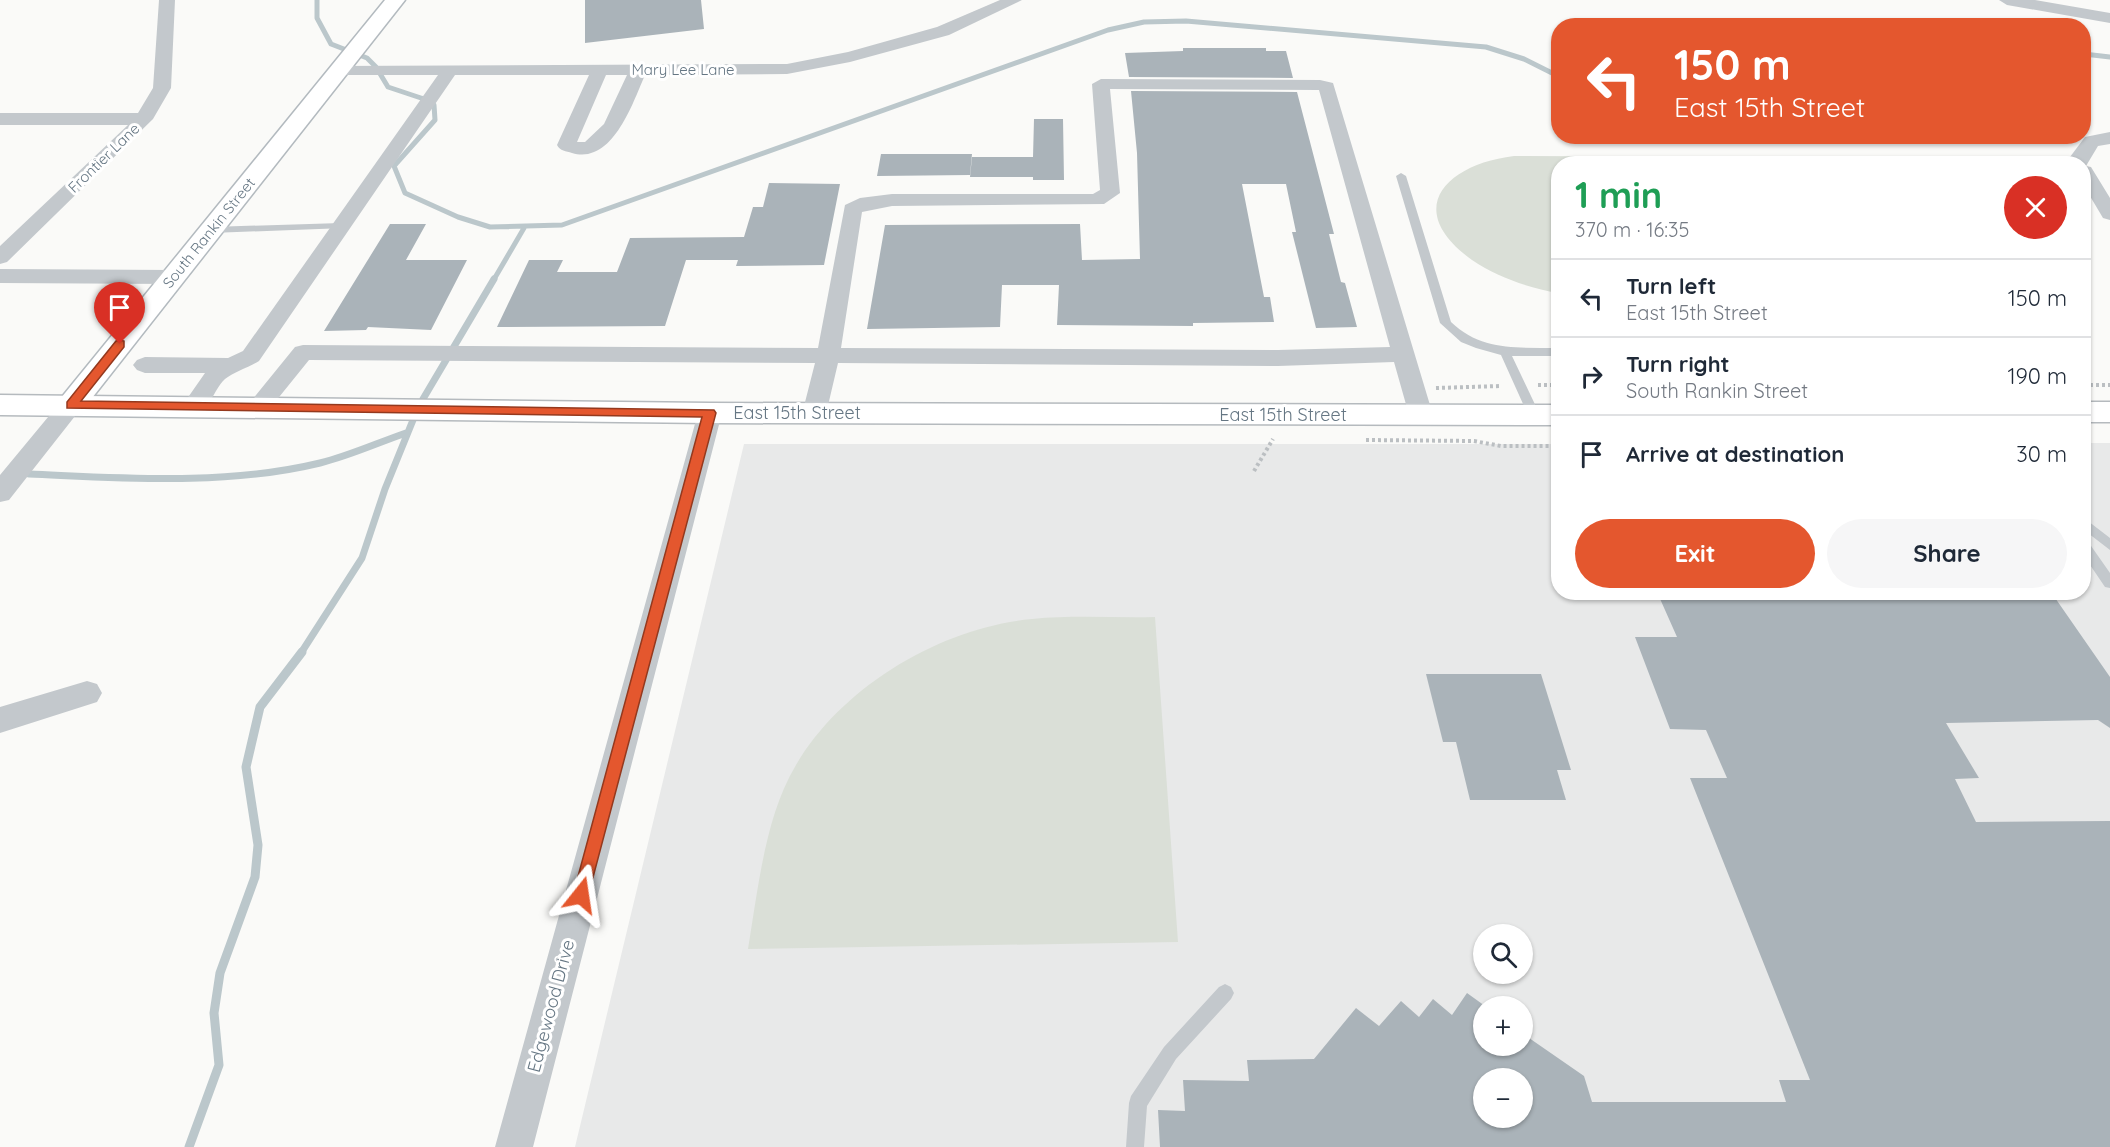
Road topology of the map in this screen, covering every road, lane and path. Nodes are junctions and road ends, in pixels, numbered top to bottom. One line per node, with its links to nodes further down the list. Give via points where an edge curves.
1 (167, 0): 11 (street, Frontier Lane, via 162,88)
2 (395, 0): 7 (main road, South Rankin Street)
3 (1014, 0): 9 (street, Mary Lee Lane, via 943,31 805,66 762,71)
4 (2007, 0): 5 (street)
5 (2110, 18)
6 (600, 69): 8 (street, Mary Lee Lane); 9 (street, Mary Lee Lane); 9 (street, via 570,133 566,146 569,148 581,149 600,142)
7 (341, 70): 8 (street, Mary Lee Lane); 18 (main road, South Rankin Street)
8 (450, 70): 17 (street)
9 (638, 70)
10 (0, 119): 11 (street)
11 (144, 119): 19 (street, Frontier Lane)
12 (2110, 138): 13 (street)
13 (2091, 142)
14 (1401, 176): 22 (lane, via 1446,322 1484,349)
15 (2091, 183): 16 (street)
16 (2110, 214)
17 (341, 226): 18 (lane); 27 (street, via 251,356)
18 (211, 230): 21 (main road, South Rankin Street)
19 (0, 258)
20 (0, 276): 21 (street)
21 (172, 277): 31 (main road, South Rankin Street)
22 (1505, 352): 23 (lane); 38 (lane)
23 (1551, 352)
24 (1402, 354): 25 (street); 25 (street, via 1327,87 1101,84 1110,193 1104,197 892,200 860,204 852,209); 39 (street)
25 (828, 355): 33 (street, via 303,352); 37 (street)
26 (145, 365): 27 (street)
27 (230, 366): 32 (street, via 217,374)
28 (2091, 385): 29 (path)
29 (2110, 385)
30 (0, 405): 31 (main road, East 15th Street)
31 (71, 405): 32 (main road, East 15th Street); 44 (street, South Rankin Street)
32 (194, 406): 33 (main road, East 15th Street)
33 (259, 406): 36 (main road, East 15th Street)
34 (2091, 412): 35 (main road)
35 (2110, 412)
36 (710, 413): 37 (main road, East 15th Street); 52 (street, Edgewood Drive)
37 (814, 414): 39 (main road, East 15th Street)
38 (1546, 415): 39 (main road, East 15th Street)
39 (1421, 416)
40 (1280, 436): 43 (path, via 1270,440)
41 (1364, 440): 42 (path)
42 (1551, 446)
43 (1254, 471)
44 (0, 493)
45 (2091, 529): 46 (lane)
46 (2110, 545)
47 (2091, 557): 48 (lane)
48 (2110, 583)
49 (87, 693): 50 (street)
50 (0, 720)
51 (1225, 993): 53 (lane, via 1170,1053 1138,1103)
52 (514, 1147)
53 (1135, 1147)

